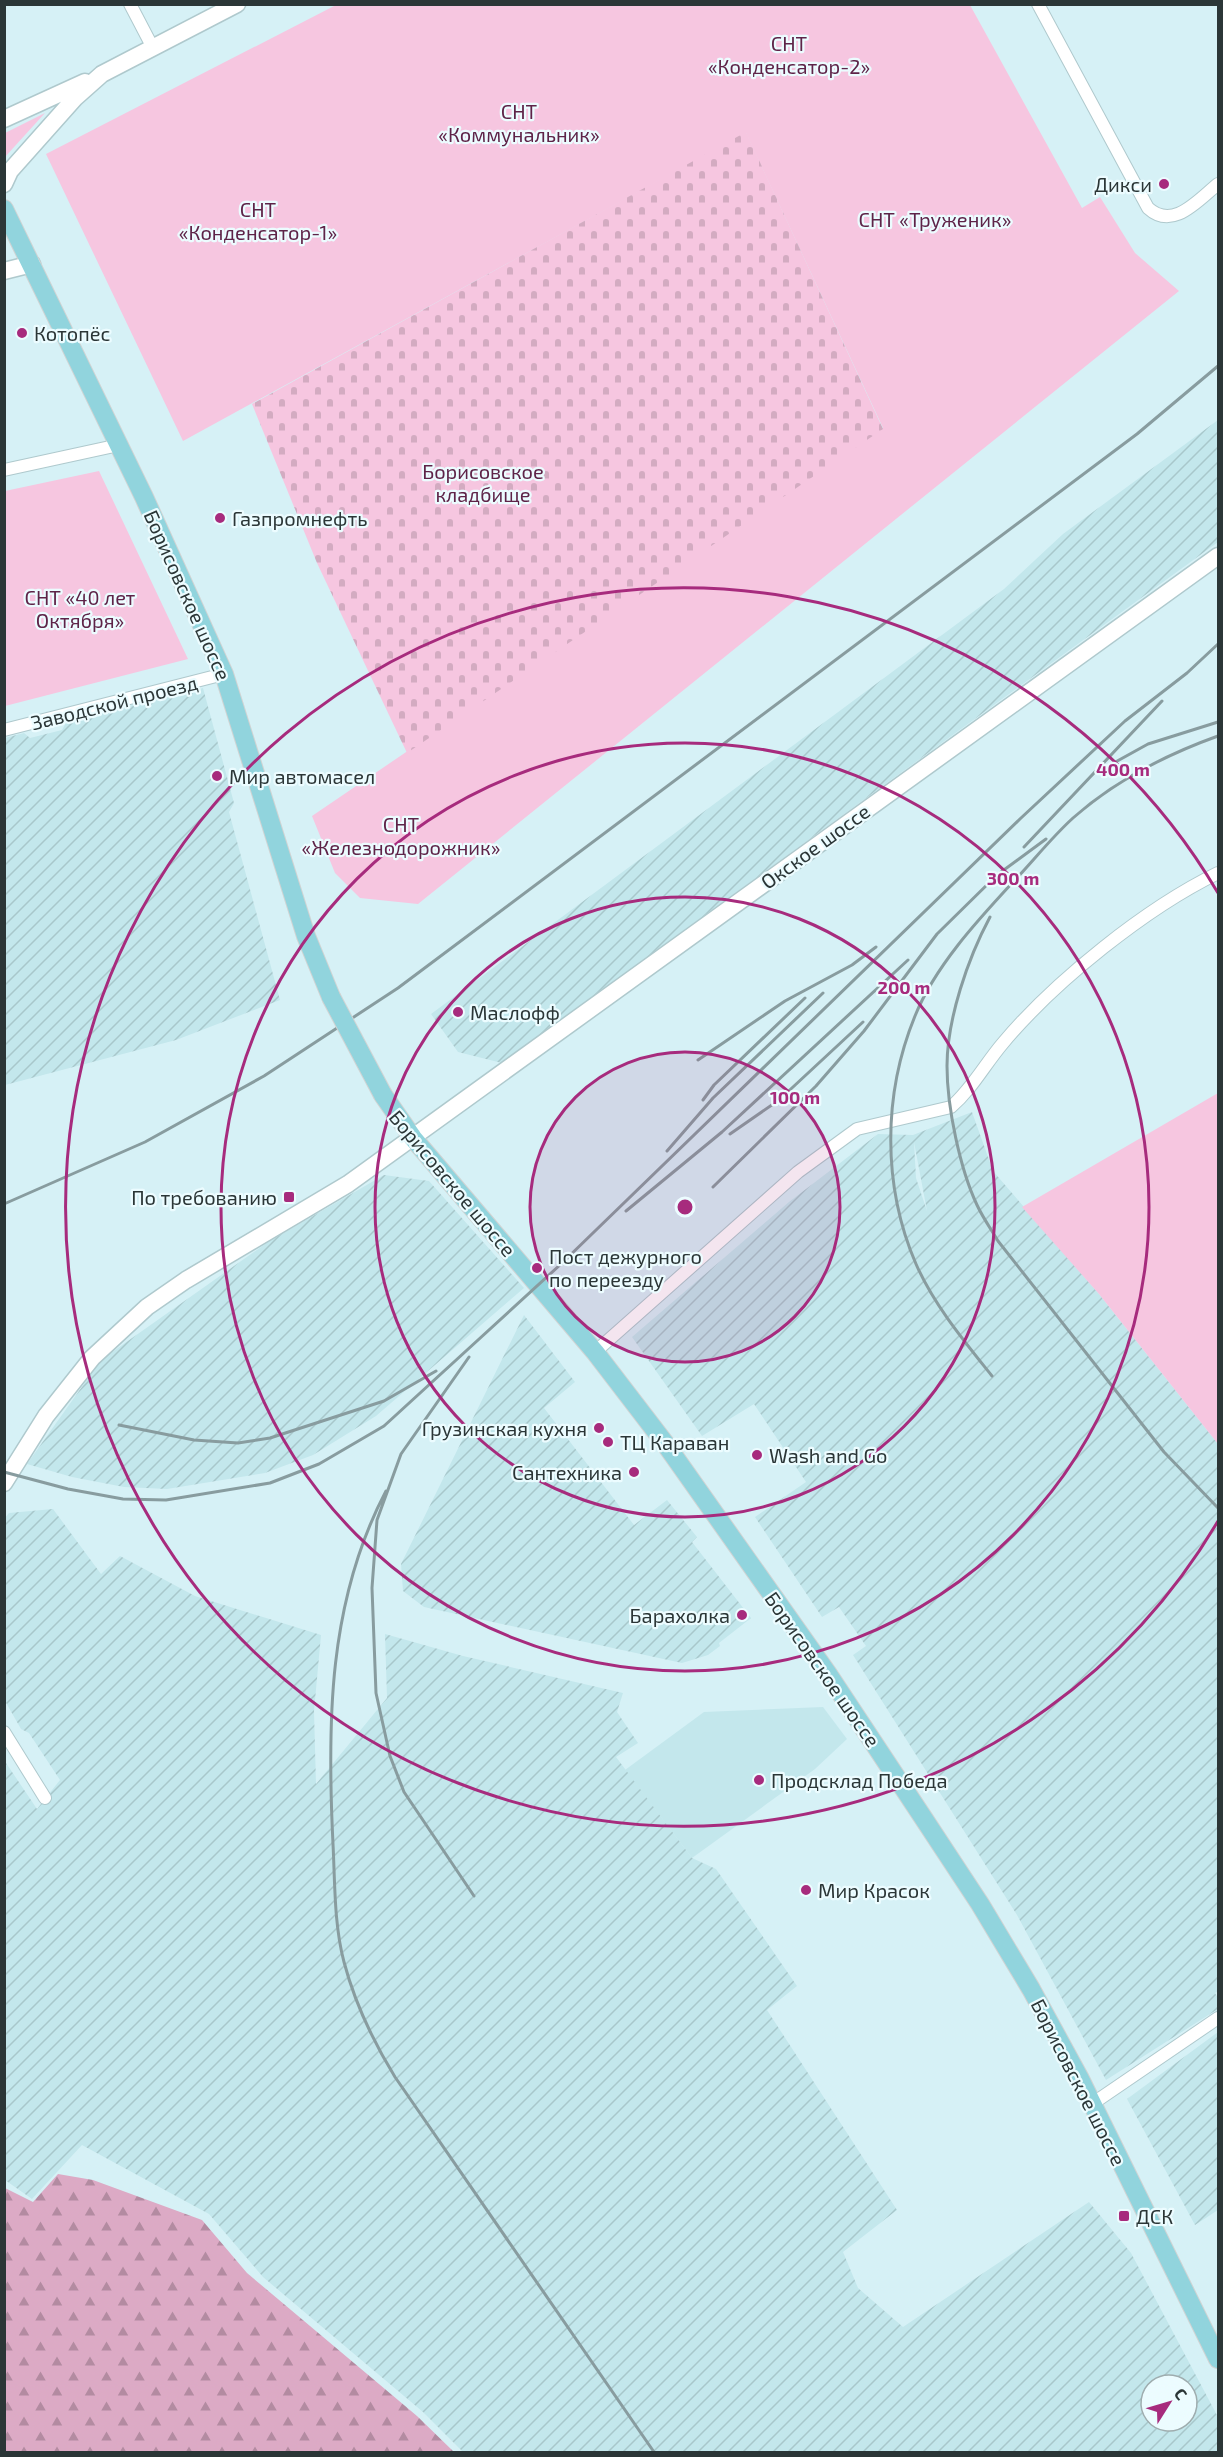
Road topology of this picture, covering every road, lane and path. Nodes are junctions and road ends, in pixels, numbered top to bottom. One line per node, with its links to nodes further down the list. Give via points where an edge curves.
1 (130, 4): 4 (street)
2 (237, 4): 4 (main road)
3 (1038, 4): 8 (street, via 1149,208 1158,217 1168,218)
4 (153, 48): 5 (main road)
5 (102, 74): 6 (main road); 7 (main road, via 75,98 10,171)
6 (4, 119)
7 (4, 184)
8 (1218, 184)
9 (4, 209): 10 (main road, Борисовское шоссе)
10 (32, 264): 11 (main road); 12 (main road, Борисовское шоссе)
11 (4, 271)
12 (119, 445): 13 (street); 15 (main road, Борисовское шоссе)
13 (4, 470)
14 (1218, 556): 18 (main road, Окское шоссе)
15 (224, 674): 16 (street, Заводской проезд); 18 (main road, Борисовское шоссе, bridge, via 306,936 331,997 382,1095)
16 (4, 730)
17 (1218, 873): 19 (street, via 1192,885 1055,988 1002,1043 951,1107 857,1129 798,1172)
18 (413, 1138): 19 (main road, Борисовское шоссе); 20 (main road, Окское шоссе, via 348,1184 147,1307 92,1358 46,1416)
19 (595, 1352): 24 (main road, Борисовское шоссе, via 669,1448 936,1836 1031,1989)
20 (4, 1482)
21 (4, 1732): 22 (street)
22 (45, 1798)
23 (1218, 2018): 24 (street)
24 (1092, 2104): 25 (main road, Борисовское шоссе)
25 (1218, 2359)

